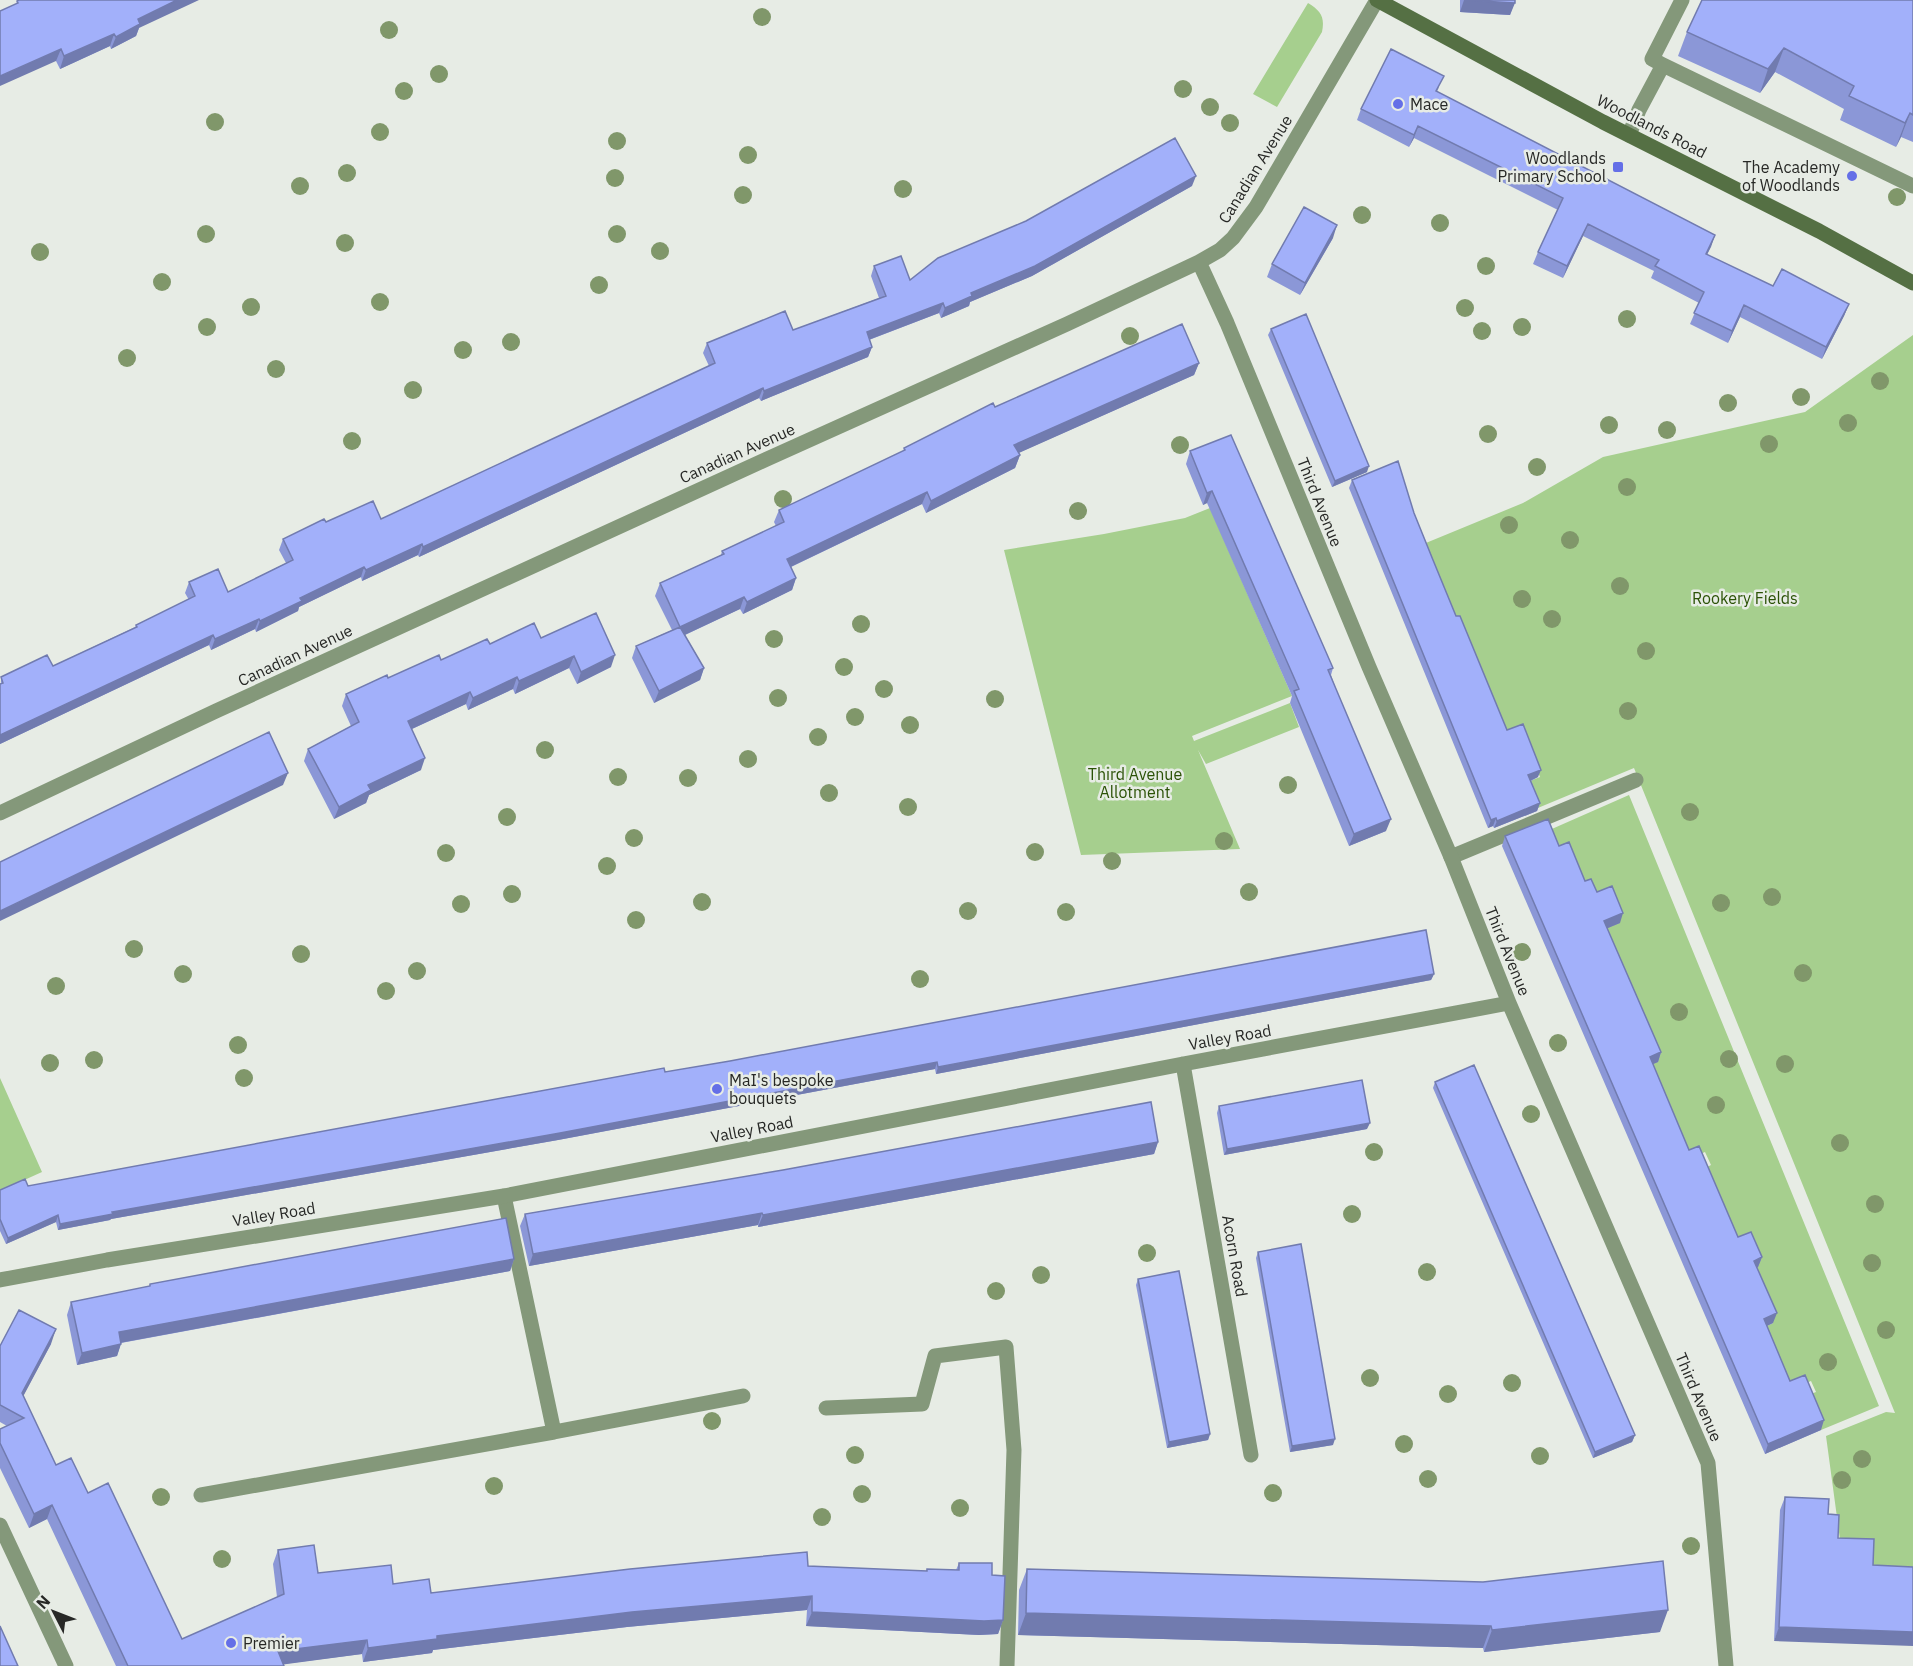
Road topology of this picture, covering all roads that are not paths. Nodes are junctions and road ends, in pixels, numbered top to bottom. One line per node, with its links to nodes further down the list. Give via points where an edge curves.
1 (1377, 0): 4 (street, Woodlands Road); 6 (street, Canadian Avenue, via 1256,207 1233,238)
2 (1682, 0): 3 (street, via 1652,59)
3 (1663, 65): 4 (street); 5 (street)
4 (1629, 135): 7 (street, Woodlands Road)
5 (1913, 186)
6 (1199, 262): 9 (street, Canadian Avenue, via 279,681); 10 (street, Third Avenue)
7 (1913, 283)
8 (1636, 780): 10 (street)
9 (0, 813)
10 (1451, 857): 11 (street, Third Avenue)
11 (1509, 1003): 12 (street, Valley Road); 23 (street, Third Avenue, via 1708,1464)
12 (1183, 1064): 13 (street, Valley Road); 18 (street, Acorn Road)
13 (504, 1196): 14 (street, Valley Road); 17 (street)
14 (0, 1280)
15 (743, 1396): 17 (street)
16 (826, 1408): 22 (street, via 922,1404 936,1356 1006,1347 1014,1450)
17 (554, 1432): 19 (street)
18 (1251, 1455)
19 (201, 1495)
20 (0, 1525): 21 (street)
21 (66, 1666)
22 (1007, 1666)
23 (1726, 1666)

